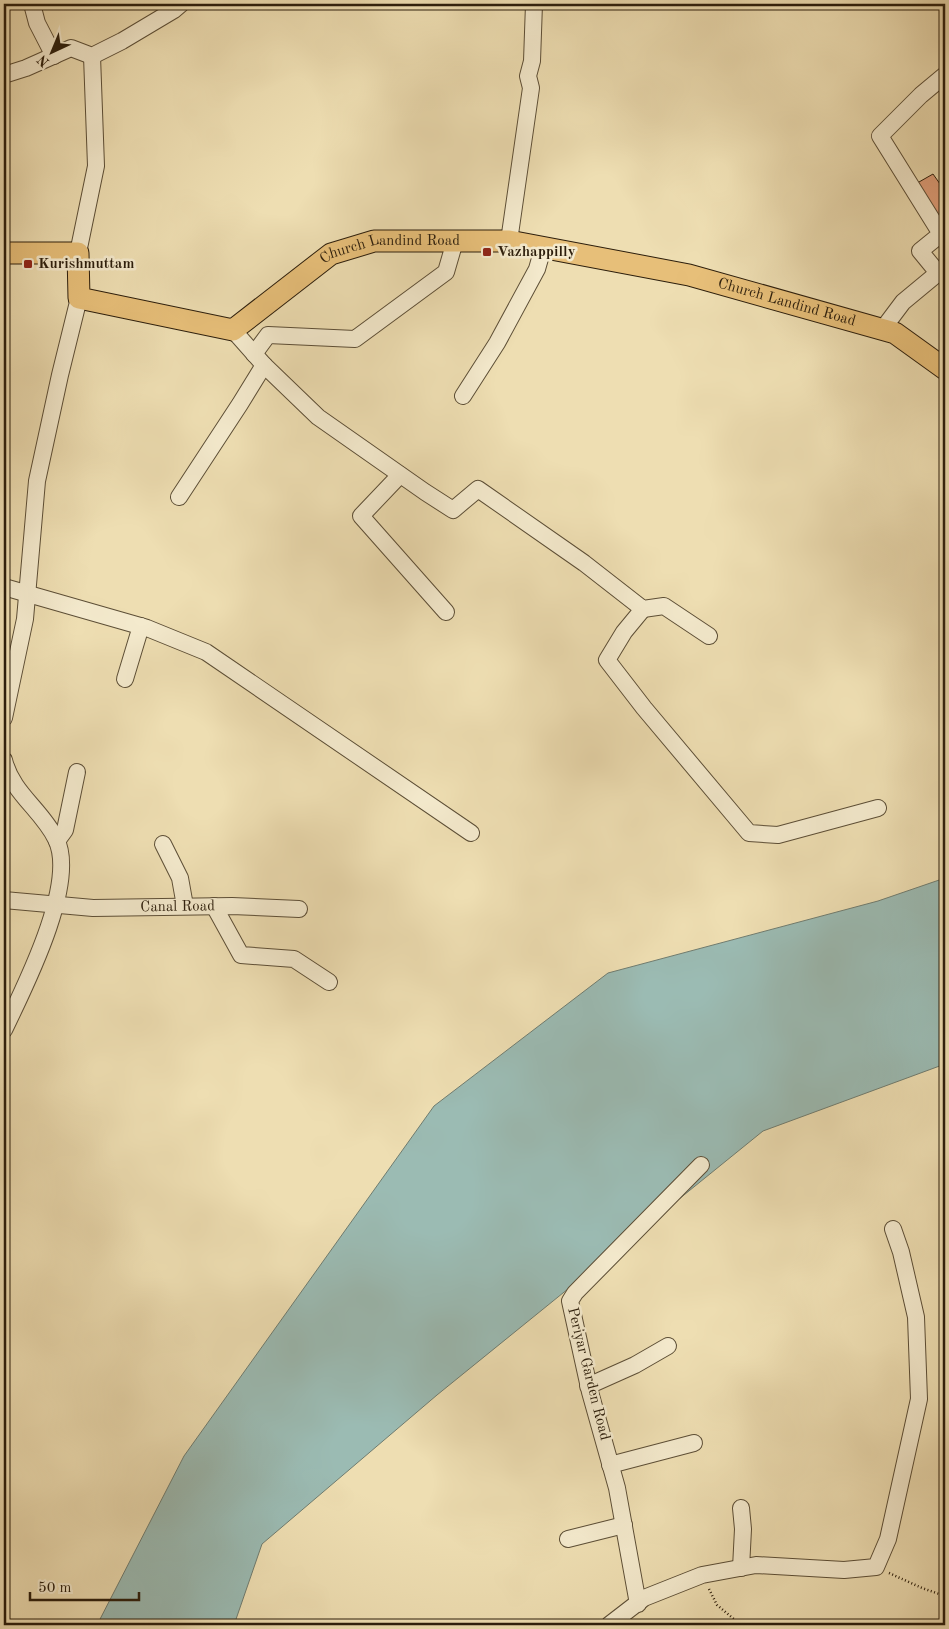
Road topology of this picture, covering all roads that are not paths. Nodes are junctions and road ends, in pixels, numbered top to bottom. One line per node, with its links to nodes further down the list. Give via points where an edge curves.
1 (32, 4): 4 (street, via 37,23)
2 (181, 4): 5 (street)
3 (534, 4): 10 (street, via 532,61 528,76 531,88)
4 (54, 56): 5 (street, via 71,48); 6 (street)
5 (92, 56): 12 (street, via 96,166)
6 (4, 75)
7 (945, 75): 8 (street, via 880,136)
8 (940, 220): 16 (street, via 941,234 920,251 938,273 903,302)
9 (455, 241): 10 (main road, Church Landind Road); 15 (main road, Church Landind Road, via 374,241 331,254); 17 (street, via 446,272 355,339 268,335)
10 (509, 241): 11 (main road, Church Landind Road)
11 (543, 248): 16 (main road, Church Landind Road, via 689,275); 19 (street, via 537,269)
12 (78, 253): 13 (main road); 14 (main road)
13 (4, 254)
14 (79, 298): 15 (main road); 23 (street, via 37,481)
15 (233, 330): 17 (street)
16 (882, 330): 18 (main road, Church Landind Road, via 895,333)
17 (259, 360): 20 (street, via 318,417); 21 (street, via 240,404)
18 (945, 369)
19 (463, 396)
20 (400, 475): 24 (street, via 453,510 478,490 570,553); 25 (street, via 362,516)
21 (180, 497)
22 (4, 587): 23 (street)
23 (27, 595): 26 (street); 29 (street)
24 (643, 609): 27 (street, via 664,606); 32 (street, via 624,632 608,660 749,833 778,835)
25 (446, 612)
26 (141, 626): 28 (street); 33 (street, via 206,652)
27 (709, 636)
28 (125, 679)
29 (4, 718)
30 (4, 760): 34 (street, via 14,785)
31 (77, 772): 34 (street, via 65,830)
32 (878, 808)
33 (470, 833)
34 (57, 841): 37 (street, via 62,866)
35 (163, 844): 38 (street, via 180,878)
36 (4, 900): 37 (street, Canal Road)
37 (55, 904): 38 (street, Canal Road, via 93,908); 42 (street, via 36,964)
38 (185, 906): 39 (street, Canal Road)
39 (214, 906): 40 (street, Canal Road); 41 (street, via 241,955 294,959)
40 (299, 909)
41 (329, 982)
42 (4, 1030)
43 (702, 1165): 46 (street, Periyar Garden Road, via 570,1301)
44 (893, 1229): 52 (street, via 916,1318 919,1400 888,1539 876,1568 844,1570 756,1565)
45 (668, 1346): 46 (street)
46 (588, 1386): 48 (street, Periyar Garden Road)
47 (694, 1443): 48 (street)
48 (610, 1465): 50 (street, Periyar Garden Road)
49 (741, 1508): 52 (street)
50 (624, 1525): 51 (street); 53 (street, Periyar Garden Road)
51 (568, 1539)
52 (741, 1568): 53 (street, via 702,1574 644,1598)
53 (638, 1604): 54 (street)
54 (609, 1625)

